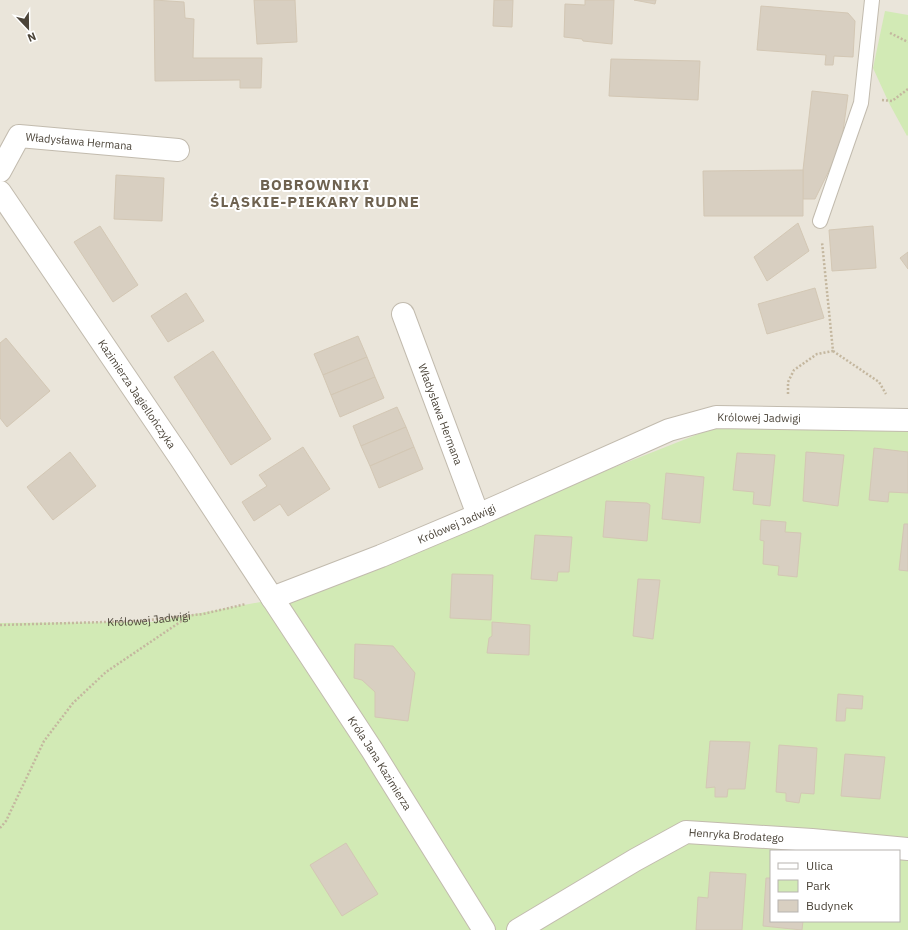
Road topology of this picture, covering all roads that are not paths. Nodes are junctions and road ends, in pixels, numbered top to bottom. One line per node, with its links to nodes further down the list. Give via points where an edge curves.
1 (872, 0): 5 (lane, via 862,99)
2 (178, 150): 3 (street, Władysława Hermana, via 19,136)
3 (0, 171)
4 (0, 192): 9 (street, Kazimierza Jagiellończyka)
5 (820, 221)
6 (403, 314): 8 (street, Władysława Hermana)
7 (905, 420): 8 (street, Królowej Jadwigi, via 716,417 669,430)
8 (478, 515): 9 (street, Królowej Jadwigi)
9 (272, 598): 11 (street, Króla Jana Kazimierza, via 372,750)
10 (908, 848): 12 (street, Henryka Brodatego, via 686,832)
11 (484, 930)
12 (518, 930)

